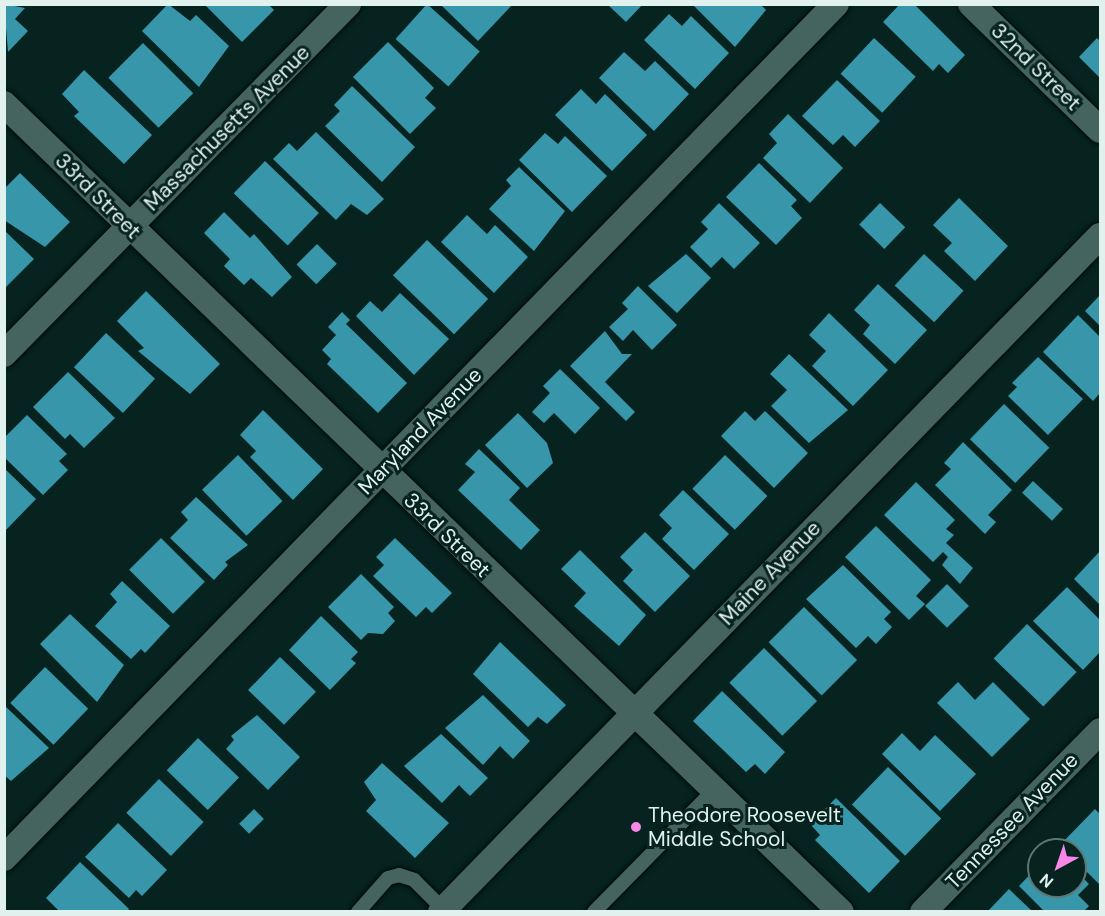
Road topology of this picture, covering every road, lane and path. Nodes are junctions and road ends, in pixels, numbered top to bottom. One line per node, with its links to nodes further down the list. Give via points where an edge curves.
1 (348, 4): 6 (street, Massachusetts Avenue)
2 (836, 4): 9 (street, Maryland Avenue)
3 (971, 4): 5 (street, 32nd Street)
4 (4, 104): 6 (street, 33rd Street)
5 (1101, 130)
6 (129, 227): 8 (street, Massachusetts Avenue); 9 (street, 33rd Street)
7 (1101, 236): 10 (street, Maine Avenue)
8 (4, 354)
9 (381, 471): 10 (street, 33rd Street); 13 (street, Maryland Avenue)
10 (633, 713): 12 (street, 33rd Street); 14 (street, Maine Avenue)
11 (1101, 731): 18 (street, Tennessee Avenue)
12 (714, 790): 16 (lane); 17 (street, 33rd Street)
13 (4, 858)
14 (442, 910): 15 (lane, via 414,880 399,875 388,878)
15 (358, 912)
16 (594, 912)
17 (842, 912)
18 (923, 912)

